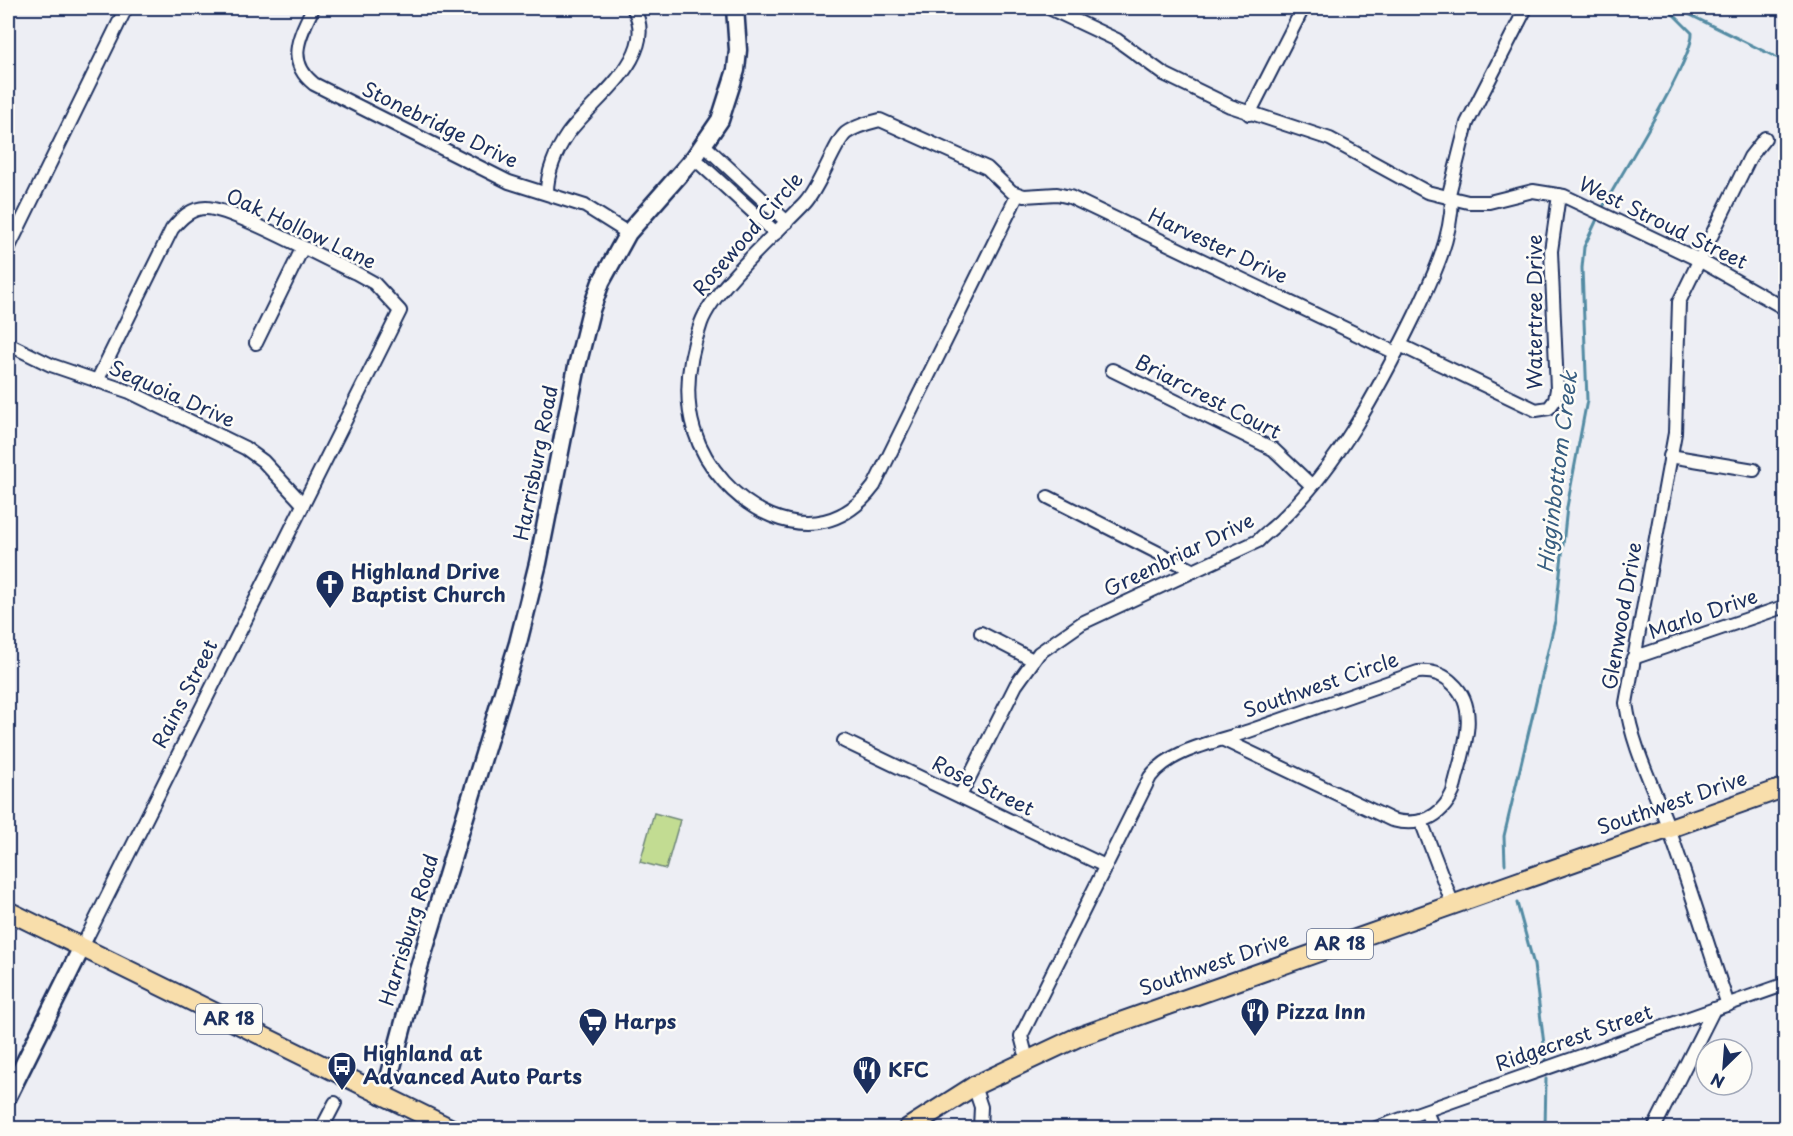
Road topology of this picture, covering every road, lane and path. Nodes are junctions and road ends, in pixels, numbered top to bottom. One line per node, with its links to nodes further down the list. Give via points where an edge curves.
1 (126, 8): 18 (street)
2 (313, 8): 11 (street, Stonebridge Drive, via 296,48 300,69 314,84 509,182)
3 (633, 8): 11 (street, via 639,25 636,47 618,80 563,140)
4 (735, 8): 10 (main road, Harrisburg Road, via 738,50 733,87 720,120)
5 (1049, 8): 8 (street, West Stroud Street, via 1118,39 1164,74)
6 (1303, 8): 8 (street)
7 (1526, 8): 14 (street, Greenbriar Drive, via 1467,123)
8 (1249, 114): 14 (street, West Stroud Street, via 1330,139 1427,192)
9 (1764, 138): 20 (street, Glenwood Drive, via 1750,157)
10 (699, 152): 15 (street); 16 (main road, Harrisburg Road); 17 (street)
11 (547, 192): 16 (street, Stonebridge Drive, via 585,206)
12 (1018, 194): 15 (street, Rosewood Circle, via 987,168 880,120 844,135 812,195); 17 (street, Rosewood Circle, via 874,486 855,508 812,525 796,524 761,511 725,483 703,453 689,410 690,357 705,315 723,289); 25 (street, Harvester Drive, via 1070,197)
13 (1559, 195): 14 (street, West Stroud Street, via 1533,191 1489,202); 20 (street, West Stroud Street, via 1577,200); 25 (street, Watertree Drive, via 1551,251 1557,389 1549,408 1536,411)
14 (1450, 199): 25 (street, Greenbriar Drive, via 1443,254)
15 (787, 222): 17 (street, Rosewood Circle)
16 (628, 233): 53 (main road, Harrisburg Road, via 601,282 591,310 518,643)
17 (776, 234)
18 (8, 249)
19 (302, 249): 22 (street, Oak Hollow Lane, via 375,284); 23 (street); 27 (street, Oak Hollow Lane, via 224,210 206,208 189,212 172,229)
20 (1699, 260): 21 (street, West Stroud Street); 28 (street, Glenwood Drive, via 1682,293 1677,313 1678,383)
21 (1785, 309)
22 (400, 311): 32 (street, Rains Street)
23 (256, 343)
24 (8, 344): 27 (street, Sequoia Drive)
25 (1398, 349): 30 (street, Greenbriar Drive, via 1364,414)
26 (1112, 370): 30 (street, Briarcrest Court, via 1272,449)
27 (97, 381): 32 (street, Sequoia Drive, via 130,392 245,448 263,461)
28 (1670, 456): 29 (street); 36 (street, Glenwood Drive)
29 (1754, 470)
30 (1311, 485): 33 (street, Greenbriar Drive, via 1258,541)
31 (1048, 497): 33 (street)
32 (303, 504): 47 (street, Rains Street)
33 (1194, 571): 37 (street, Greenbriar Drive, via 1072,629)
34 (1785, 606): 36 (street, Marlo Drive)
35 (981, 633): 37 (street)
36 (1633, 658): 43 (street, Glenwood Drive, via 1627,709 1647,775)
37 (1033, 660): 41 (street, Greenbriar Drive, via 1016,685)
38 (1224, 740): 42 (street, via 1392,820); 42 (street, Southwest Circle, via 1418,672 1435,673 1460,690 1469,716 1450,798 1440,812); 44 (street, Southwest Circle, via 1171,758 1156,769)
39 (844, 741): 41 (street, Rose Street)
40 (1785, 787): 43 (main road, Southwest Drive / AR 18)
41 (960, 796): 44 (street, Rose Street)
42 (1421, 821): 45 (street)
43 (1669, 828): 45 (main road, Southwest Drive / AR 18); 49 (street, Glenwood Drive)
44 (1105, 866): 51 (street, Southwest Circle, via 1021,1036)
45 (1453, 904): 51 (main road, Southwest Drive / AR 18, via 1149,1011)
46 (8, 911): 47 (main road, AR 18)
47 (82, 947): 53 (main road, AR 18); 54 (main road, Rains Street)
48 (1785, 984): 49 (street, Ridgecrest Street)
49 (1728, 1005): 50 (street, Ridgecrest Street)
50 (1714, 1009): 56 (street, Ridgecrest Street); 63 (street)
51 (1027, 1059): 52 (main road, Southwest Drive / AR 18)
52 (974, 1086): 59 (main road, Southwest Drive / AR 18); 60 (street, via 981,1107)
53 (381, 1095): 58 (main road, AR 18)
54 (8, 1096)
55 (335, 1103): 57 (street)
56 (1426, 1111): 61 (street, Ridgecrest Street); 62 (street)
57 (322, 1128)
58 (450, 1128)
59 (908, 1128)
60 (981, 1128)
61 (1376, 1128)
62 (1433, 1128)
63 (1654, 1128)

